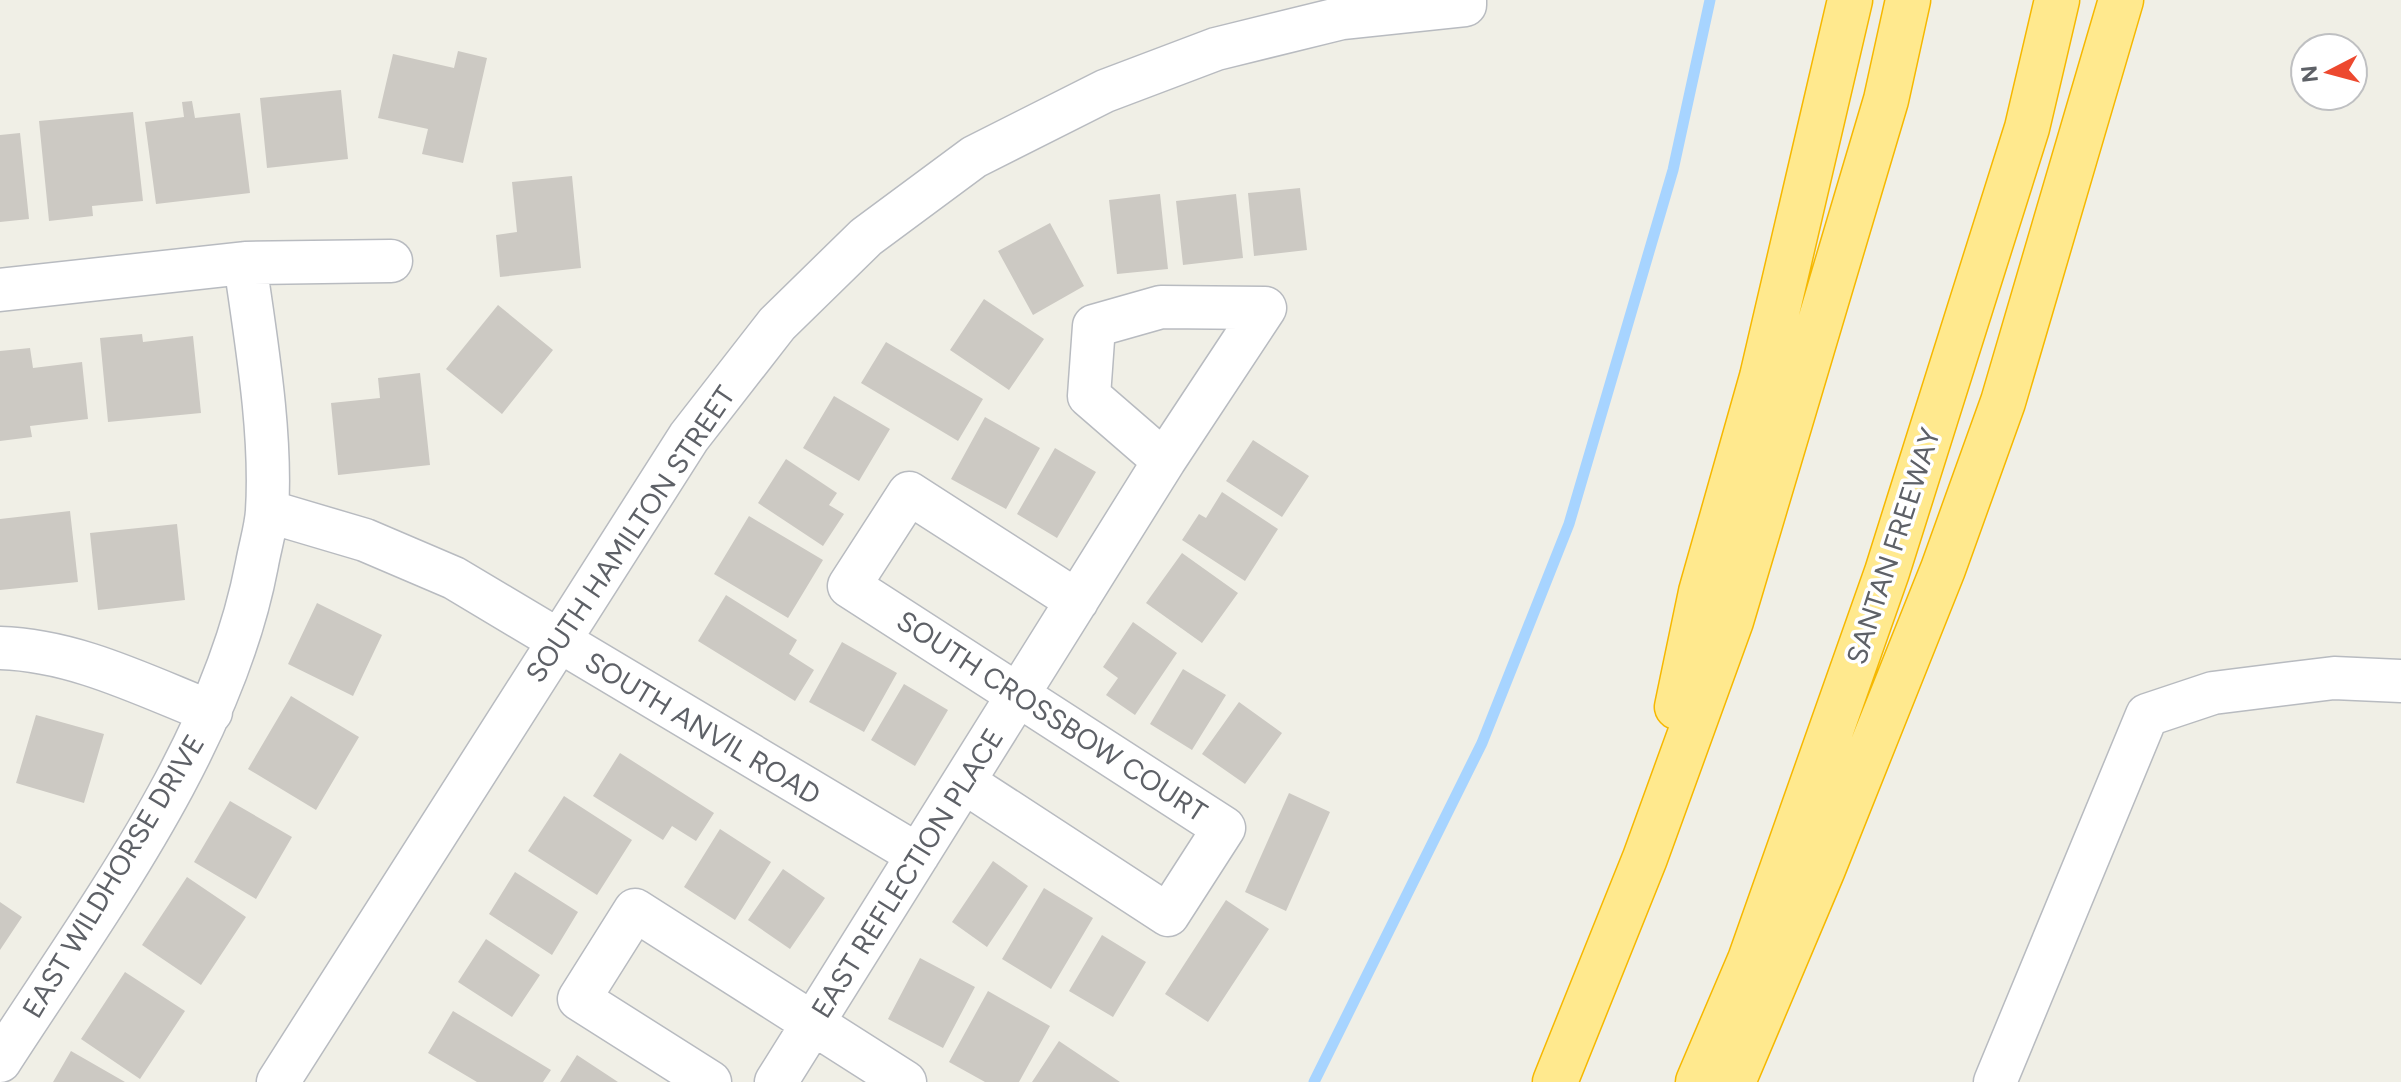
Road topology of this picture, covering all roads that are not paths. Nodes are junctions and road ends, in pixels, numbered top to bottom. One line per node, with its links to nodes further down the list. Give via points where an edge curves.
1 (1850, 0): 19 (highway, via 1762,377 1701,592)
2 (1908, 0): 19 (highway, via 1886,100 1769,504)
3 (2057, 0): 27 (highway, SANTAN FREEWAY, via 2027,128 1887,572 1756,945)
4 (2121, 0): 28 (highway, via 2003,402 1943,569)
5 (1465, 3): 12 (street, SOUTH HAMILTON STREET, via 1342,18 1216,49 1105,91 974,157 866,237 777,324 689,437)
6 (391, 261): 7 (street)
7 (245, 263): 8 (street); 10 (street, EAST WILDHORSE DRIVE, via 261,374)
8 (0, 290)
9 (1164, 461): 11 (street, EAST REFLECTION PLACE)
10 (267, 511): 12 (street, SOUTH ANVIL ROAD, via 365,540 454,578); 16 (street, EAST WILDHORSE DRIVE, via 248,613)
11 (1077, 601): 15 (street, EAST REFLECTION PLACE); 15 (street, SOUTH CROSSBOW COURT, via 909,493 849,586)
12 (556, 641): 18 (street, SOUTH ANVIL ROAD); 22 (street, SOUTH HAMILTON STREET)
13 (0, 648): 16 (street, via 32,649 98,667)
14 (2401, 681): 29 (street, via 2334,678 2213,693 2147,715)
15 (1018, 695): 17 (street, EAST REFLECTION PLACE); 17 (street, SOUTH CROSSBOW COURT, via 1224,828 1168,915)
16 (211, 712): 21 (street, EAST WILDHORSE DRIVE, via 175,785)
17 (964, 782): 18 (street, EAST REFLECTION PLACE)
18 (918, 855): 20 (street, EAST REFLECTION PLACE)
19 (1645, 858): 26 (highway)
20 (813, 1023): 23 (street, via 635,910 579,999); 24 (street, EAST REFLECTION PLACE); 25 (street)
21 (0, 1060)
22 (278, 1082)
23 (710, 1082)
24 (776, 1082)
25 (905, 1082)
26 (1555, 1082)
27 (1698, 1082)
28 (1733, 1082)
29 (1995, 1082)

